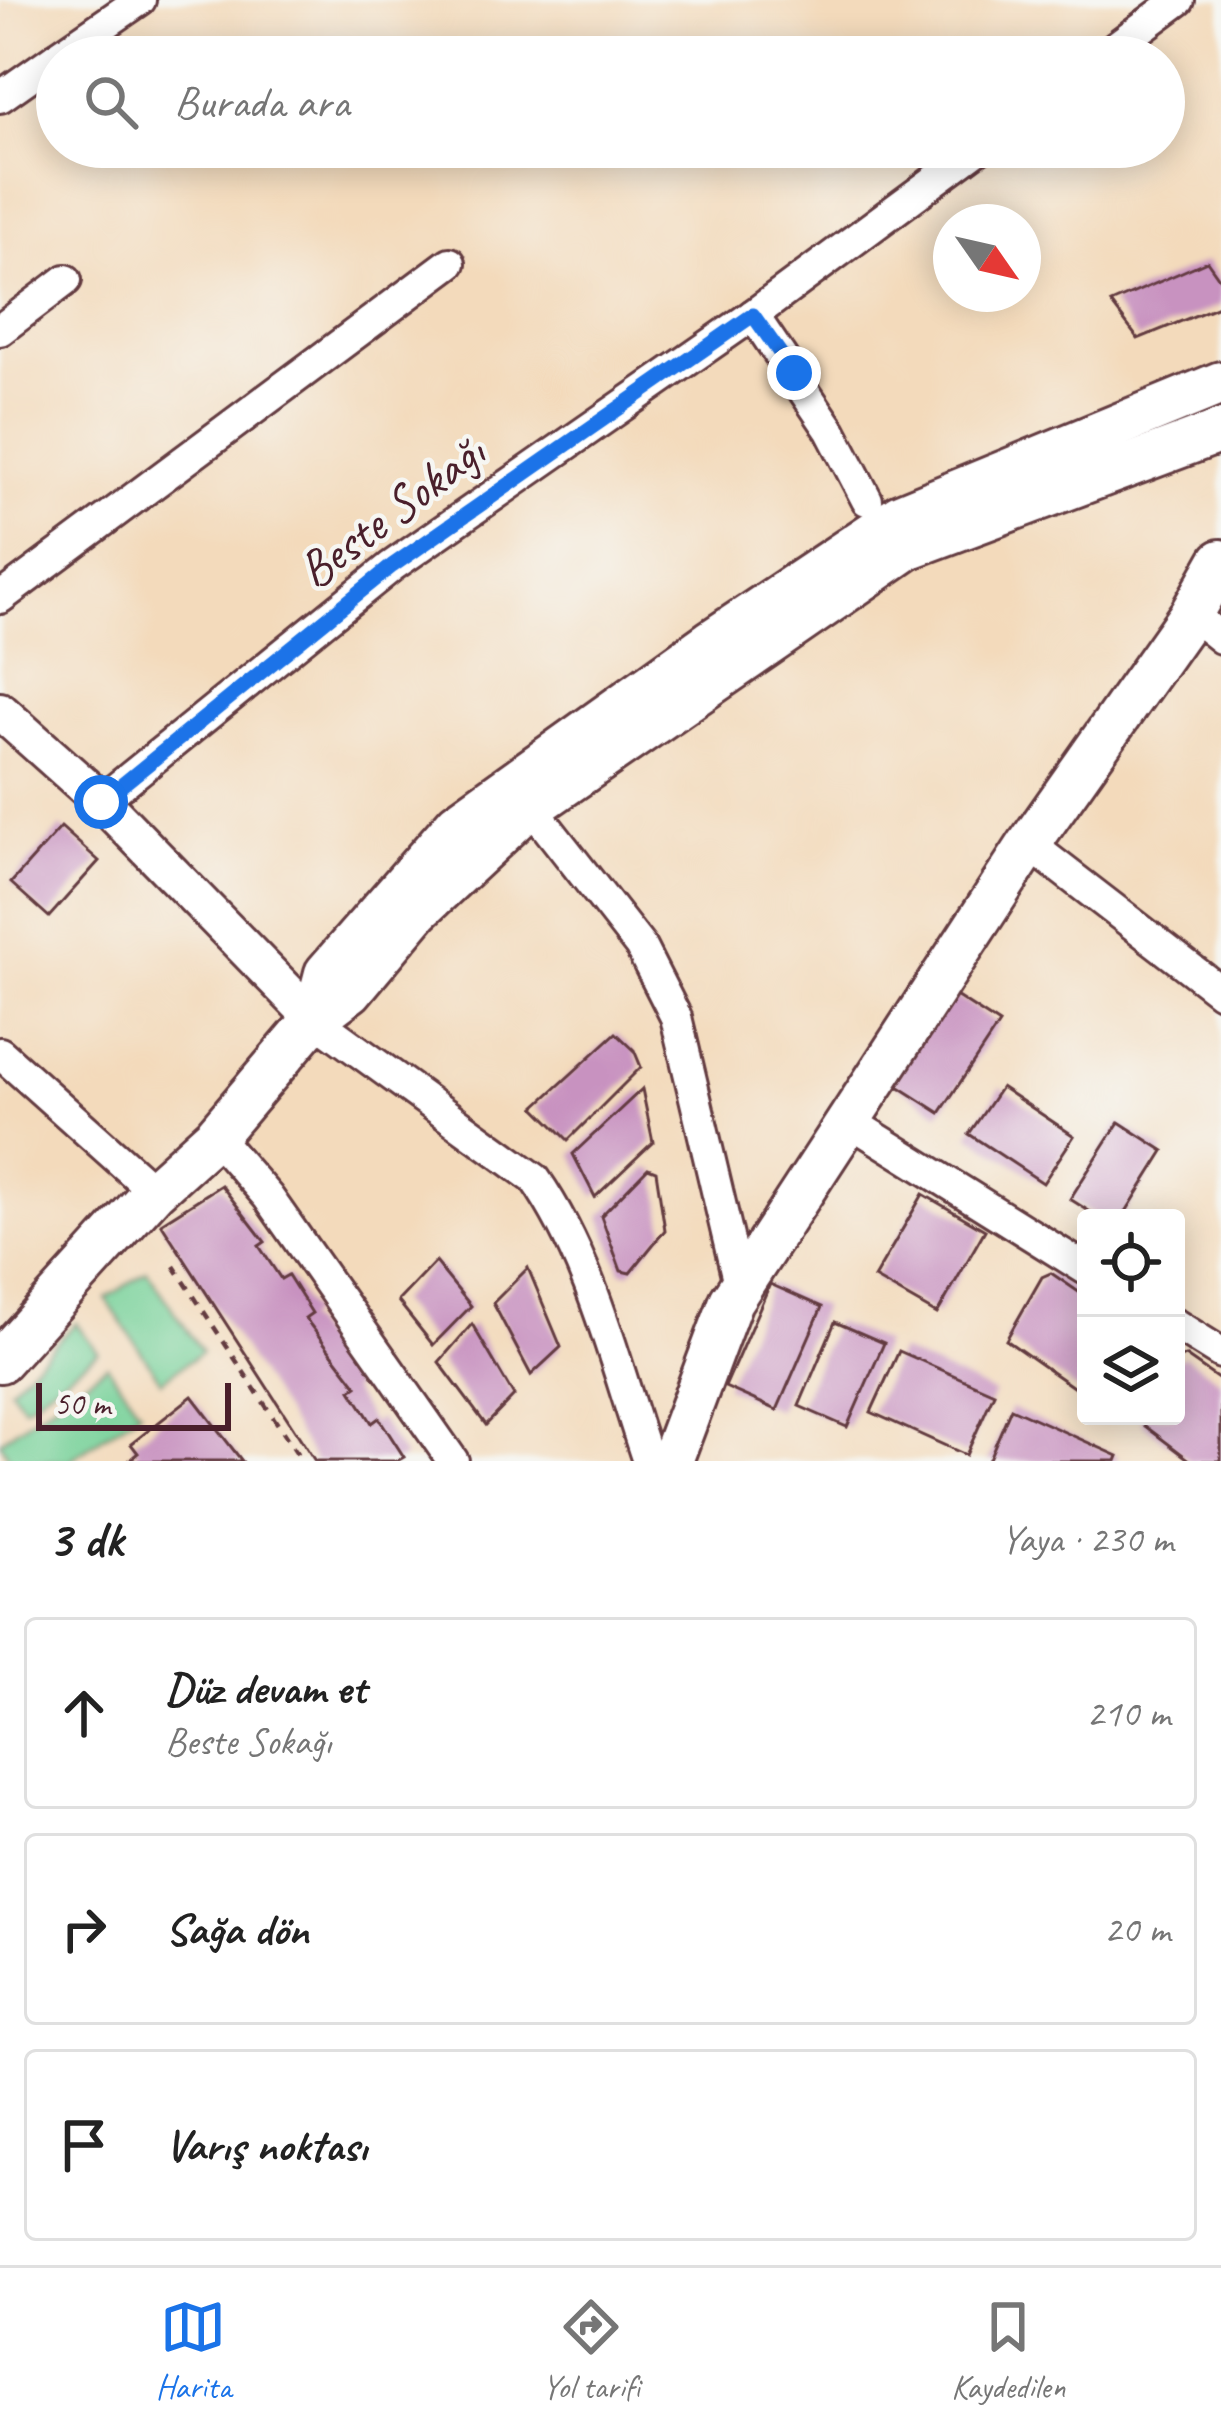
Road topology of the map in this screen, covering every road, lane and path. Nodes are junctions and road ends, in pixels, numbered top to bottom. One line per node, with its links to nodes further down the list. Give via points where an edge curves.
1 (140, 0): 3 (street)
2 (1179, 0): 4 (street)
3 (88, 36)
4 (1130, 36)
5 (36, 72): 6 (street)
6 (0, 97)
7 (952, 168): 10 (street, Beste Sokağı)
8 (450, 263): 16 (street)
9 (65, 280): 11 (street)
10 (753, 315): 14 (street); 19 (street, Beste Sokağı, via 392,566)
11 (0, 330)
12 (1221, 382): 23 (main road, via 900,514 710,642 457,823 326,973)
13 (1221, 431): 20 (main road, via 908,548)
14 (867, 500)
15 (1221, 562): 17 (main road)
16 (0, 598)
17 (1206, 626): 21 (main road)
18 (0, 711): 19 (street)
19 (101, 802): 23 (street)
20 (532, 808): 23 (main road); 30 (street, via 640,946 676,1017)
21 (1029, 844): 22 (street); 25 (main road)
22 (1221, 992)
23 (314, 1019): 26 (main road); 36 (street, via 535,1178 587,1283)
24 (0, 1053): 27 (street)
25 (849, 1121): 28 (street); 30 (main road)
26 (215, 1136): 27 (main road); 35 (street, via 268,1197)
27 (154, 1191): 33 (main road)
28 (1077, 1263)
29 (174, 1266): 34 (path)
30 (740, 1288): 37 (main road)
31 (1185, 1331): 32 (street)
32 (1221, 1353)
33 (0, 1361)
34 (302, 1461)
35 (453, 1461)
36 (648, 1461)
37 (671, 1461)

